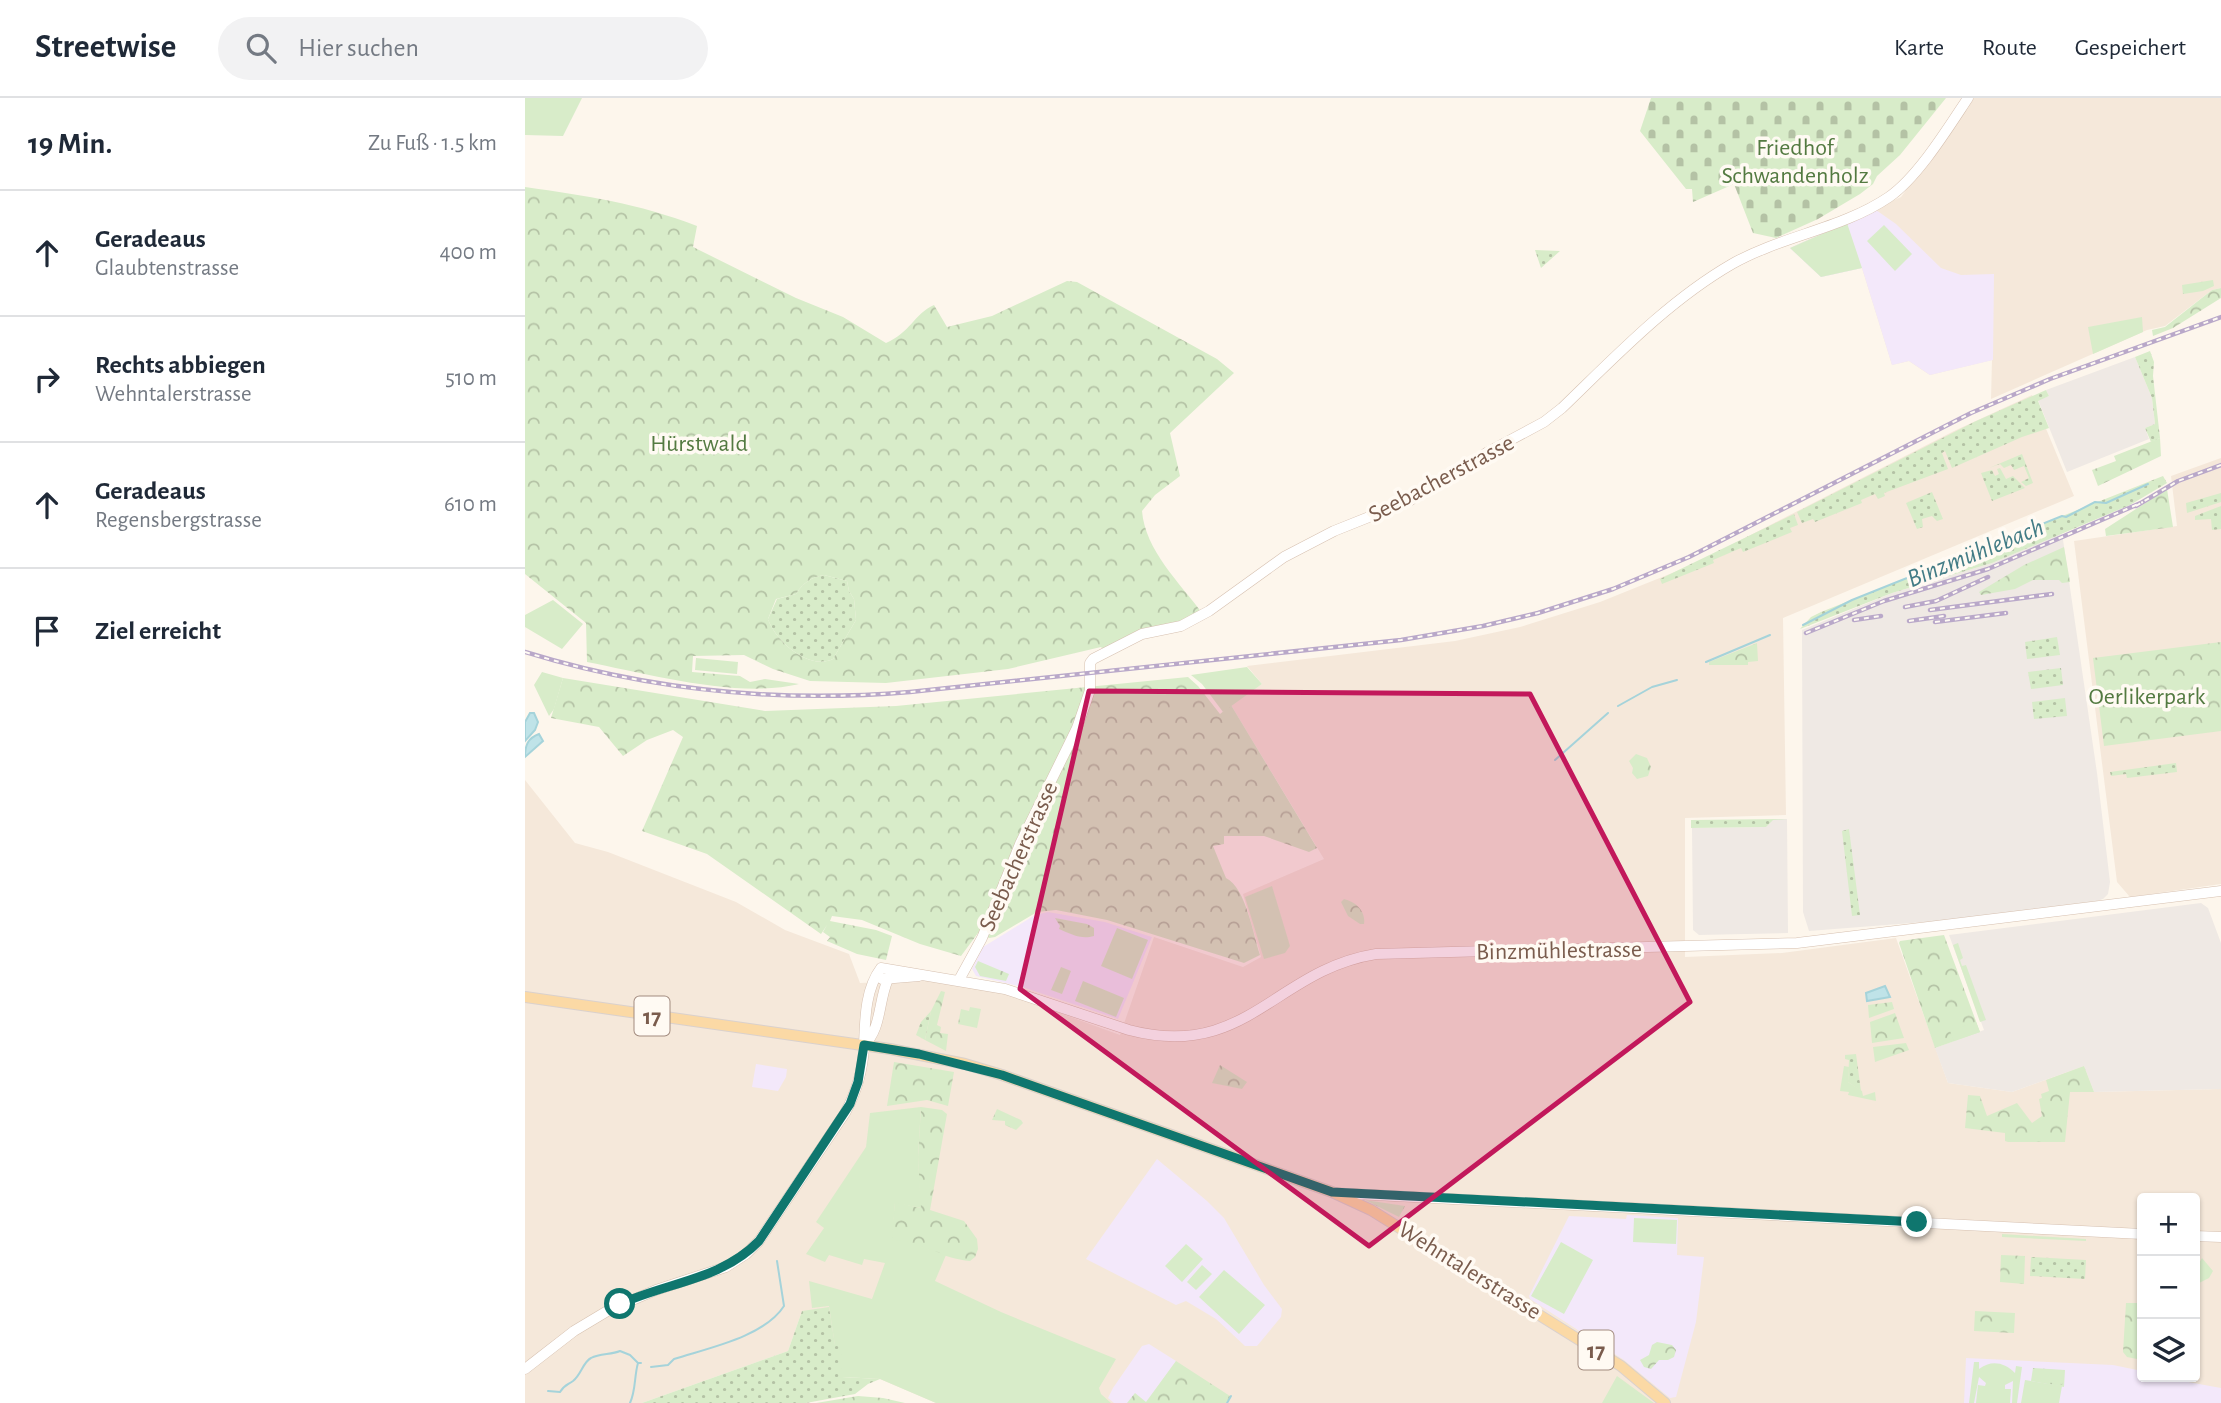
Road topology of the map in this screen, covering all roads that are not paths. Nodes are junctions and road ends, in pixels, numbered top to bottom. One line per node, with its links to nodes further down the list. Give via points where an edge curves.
1 (1968, 98): 7 (street, Seebacherstrasse, via 1908,180 1887,198 1733,263 1671,305 1544,422 1409,500 1284,557 1181,626 1142,634 1093,659 1090,690 1077,728)
2 (2221, 891): 7 (street, Binzmühlestrasse, via 1797,943 1376,954 1315,974 1234,1024 1188,1037 1147,1035 1005,989)
3 (881, 968): 4 (street, Binzmühlestrasse); 5 (street); 6 (street)
4 (923, 975): 6 (street, Binzmühlestrasse); 7 (street, Binzmühlestrasse)
5 (873, 978): 6 (street, Binzmühlestrasse); 9 (street)
6 (888, 979): 9 (street, via 874,1035)
7 (960, 980)
8 (525, 997): 9 (main road, Wehntalerstrasse / 17)
9 (864, 1045): 10 (main road, Wehntalerstrasse / 17, via 1002,1075); 14 (street, via 850,1104 746,1254 726,1267 609,1310)
10 (1332, 1192): 11 (street); 15 (main road, Wehntalerstrasse / 17, via 1386,1217 1574,1335)
11 (2137, 1234)
12 (2200, 1236): 13 (street)
13 (2221, 1237)
14 (525, 1369)
15 (1665, 1403)

